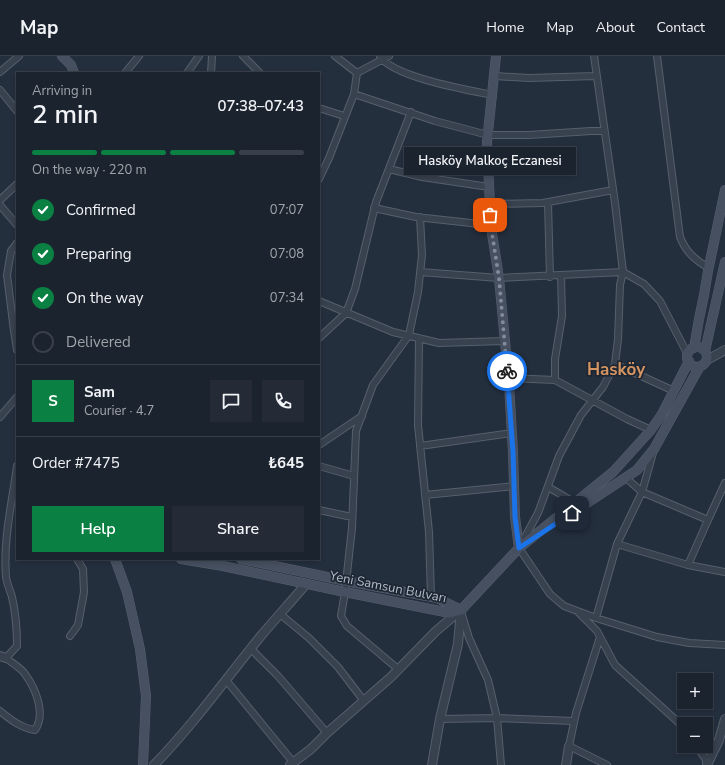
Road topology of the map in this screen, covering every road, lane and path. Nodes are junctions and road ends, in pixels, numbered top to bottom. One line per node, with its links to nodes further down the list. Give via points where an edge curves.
1 (20, 56): 13 (street)
2 (139, 56): 15 (street)
3 (199, 56): 16 (street)
4 (212, 56): 17 (street)
5 (243, 56): 18 (street)
6 (334, 56): 19 (street)
7 (389, 56): 12 (street)
8 (496, 56): 20 (main road)
9 (594, 56): 21 (street)
10 (657, 56): 47 (street, via 680,237 684,248)
11 (66, 57): 14 (main road)
12 (381, 58): 19 (street); 24 (street, via 396,70 449,86)
13 (0, 72)
14 (74, 72)
15 (126, 72)
16 (188, 72)
17 (211, 72)
18 (259, 72)
19 (357, 73): 23 (street)
20 (495, 76): 21 (street); 24 (main road)
21 (596, 76): 29 (street)
22 (0, 90): 26 (street)
23 (354, 94): 27 (street); 28 (street)
24 (493, 95): 30 (main road)
25 (320, 108): 28 (street)
26 (16, 110)
27 (411, 112): 30 (street); 32 (street)
28 (344, 116): 31 (street)
29 (604, 131): 30 (street); 35 (street)
30 (488, 135): 34 (main road)
31 (322, 165)
32 (389, 169): 34 (street, via 422,177); 41 (street)
33 (16, 185): 37 (street)
34 (489, 187): 39 (main road)
35 (613, 190): 38 (street); 49 (street)
36 (725, 190): 47 (main road)
37 (0, 200)
38 (548, 202): 39 (street); 51 (street)
39 (490, 204): 44 (main road)
40 (0, 205): 43 (street)
41 (374, 208): 42 (street); 55 (street)
42 (420, 217): 44 (street); 48 (street)
43 (16, 224)
44 (491, 227): 52 (main road)
45 (16, 244): 56 (street, via 11,251 7,275)
46 (725, 262): 53 (main road)
47 (708, 268): 64 (main road)
48 (420, 272): 52 (street); 57 (street)
49 (623, 272): 50 (street); 61 (street, via 644,284 660,301); 66 (street)
50 (561, 276): 51 (street); 68 (street, via 562,316 555,359)
51 (550, 277): 52 (street)
52 (499, 278): 62 (main road)
53 (722, 285): 65 (main road)
54 (320, 301): 55 (street)
55 (346, 313): 57 (street); 58 (street)
56 (15, 330): 60 (street)
57 (410, 336): 59 (street); 72 (street, via 373,384)
58 (320, 337)
59 (419, 338): 62 (street, via 439,343); 77 (street)
60 (16, 340)
61 (680, 340): 64 (street); 64 (street)
62 (504, 341): 67 (main road)
63 (725, 350): 65 (street)
64 (690, 354): 65 (main road, via 700,347); 65 (main road, via 693,366); 69 (main road)
65 (704, 358): 78 (main road)
66 (615, 364): 69 (street); 71 (street)
67 (508, 378): 68 (street); 75 (main road)
68 (555, 380): 71 (street)
69 (674, 391): 74 (main road)
70 (16, 398): 73 (street)
71 (592, 401): 74 (street); 85 (street, via 581,415 559,456)
72 (362, 416): 76 (street); 81 (street, via 356,431)
73 (0, 417)
74 (650, 430): 88 (main road, via 613,472)
75 (512, 433): 77 (street); 84 (main road)
76 (320, 444)
77 (420, 446): 87 (street)
78 (654, 449): 82 (main road, via 637,470); 86 (street)
79 (320, 466): 81 (street)
80 (16, 472): 90 (street)
81 (354, 476): 92 (street)
82 (626, 478): 86 (street); 95 (main road)
83 (725, 483): 93 (street)
84 (514, 486): 87 (street); 95 (main road)
85 (548, 487): 88 (street); 95 (street, via 538,513)
86 (642, 492): 93 (street); 94 (street)
87 (425, 495): 105 (street)
88 (574, 502): 95 (main road)
89 (320, 510): 92 (street)
90 (10, 511): 91 (street); 114 (street, via 5,556 6,578 12,596 17,646)
91 (16, 513)
92 (352, 518): 102 (street)
93 (708, 520): 100 (street)
94 (617, 544): 100 (street); 109 (street)
95 (519, 548): 106 (main road); 107 (street, via 550,594 564,606)
96 (78, 560): 110 (street, via 83,569 84,592 78,625)
97 (115, 560): 128 (main road, via 127,592 140,649 146,696)
98 (187, 560): 103 (main road, Yeni Samsun Bulvarı)
99 (246, 560): 102 (main road, Yeni Samsun Bulvarı)
100 (688, 565): 101 (street)
101 (725, 572)
102 (346, 581): 104 (street); 105 (main road, Yeni Samsun Bulvarı)
103 (306, 584): 104 (main road, Yeni Samsun Bulvarı); 108 (street)
104 (345, 592): 106 (main road, Yeni Samsun Bulvarı, via 450,613); 115 (street, via 340,616 347,626)
105 (431, 597): 106 (main road, Yeni Samsun Bulvarı)
106 (461, 610): 115 (street, via 436,631); 119 (street, via 469,638 488,680); 120 (street, via 458,644)
107 (578, 612): 109 (street); 111 (street)
108 (280, 614): 113 (street); 117 (street, via 338,667)
109 (596, 618): 112 (street, via 657,637 689,643)
110 (70, 636)
111 (600, 637): 122 (street); 123 (street, via 615,664)
112 (725, 645)
113 (250, 649): 116 (street); 124 (street, via 278,676)
114 (3, 657): 118 (street, via 25,673 39,705 39,724 35,730 27,729)
115 (398, 670): 117 (street)
116 (226, 680): 127 (street); 129 (street)
117 (364, 701): 124 (street)
118 (0, 712)
119 (497, 718): 120 (street); 122 (street); 131 (street)
120 (440, 719): 130 (street)
121 (725, 719): 134 (street, via 719,740)
122 (574, 721): 125 (street)
123 (677, 721)
124 (327, 733): 127 (street)
125 (569, 746): 132 (street); 133 (street)
126 (701, 753): 134 (street)
127 (291, 764)
128 (143, 765)
129 (154, 765)
130 (432, 765)
131 (501, 765)
132 (566, 765)
133 (607, 765)
134 (707, 765)

